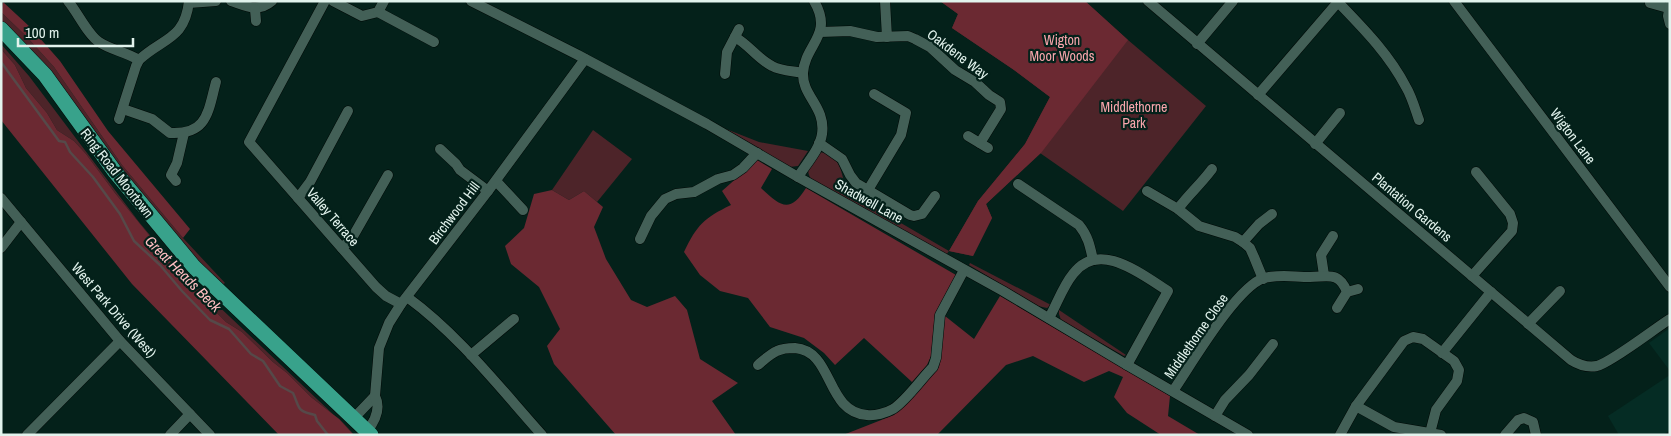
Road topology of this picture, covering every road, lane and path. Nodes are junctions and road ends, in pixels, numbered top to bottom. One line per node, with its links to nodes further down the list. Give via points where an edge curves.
1 (68, 1): 28 (street, via 97,41)
2 (216, 1): 14 (street)
3 (231, 1): 18 (street)
4 (272, 1): 18 (street)
5 (325, 1): 57 (street, Valley Terrace, via 249,142)
6 (333, 1): 19 (street, via 362,16)
7 (384, 1): 19 (street)
8 (471, 1): 27 (street, Shadwell Lane)
9 (814, 1): 23 (street, via 820,15)
10 (885, 1): 24 (street)
11 (1148, 1): 26 (street, Plantation Gardens)
12 (1233, 1): 26 (street)
13 (1454, 1): 72 (street, Wigton Lane)
14 (189, 2): 28 (street, via 184,22 176,34)
15 (1338, 2): 33 (street); 38 (street, via 1398,72)
16 (1650, 3): 17 (street)
17 (1669, 7): 21 (street)
18 (255, 9): 20 (street)
19 (378, 12): 25 (street)
20 (256, 21)
21 (1670, 24)
22 (1, 29): 92 (highway, Ring Road Moortown, via 44,75 114,172 194,268)
23 (820, 32): 24 (street, Oakdene Way, via 850,30); 29 (street)
24 (886, 37): 40 (street, Oakdene Way, via 916,39 1000,102 1001,109 984,145)
25 (434, 42)
26 (1197, 44): 33 (street, Plantation Gardens)
27 (586, 59): 44 (street, Shadwell Lane); 50 (street, Birchwood Hill)
28 (139, 60): 34 (street)
29 (803, 73): 30 (street, via 774,68 737,33 727,52); 41 (street, via 806,88 822,119)
30 (724, 74)
31 (216, 82): 39 (street, via 205,119 201,125)
32 (874, 94): 52 (street, via 906,113 901,135)
33 (1258, 95): 42 (street, Plantation Gardens)
34 (124, 109): 37 (street); 39 (street, via 152,119 170,133)
35 (348, 111): 57 (street)
36 (1340, 113): 42 (street)
37 (119, 119)
38 (1419, 120)
39 (184, 133): 49 (street, via 171,174)
40 (968, 136)
41 (819, 143): 48 (street); 52 (street, via 842,159 856,183)
42 (1316, 144): 70 (street, Plantation Gardens)
43 (441, 153): 53 (street)
44 (757, 153): 48 (street, Shadwell Lane); 63 (street, via 733,175 694,192 665,199 651,216)
45 (1212, 169): 58 (street)
46 (1476, 172): 70 (street, via 1510,214 1513,227)
47 (388, 174): 66 (street, via 352,238)
48 (798, 177): 68 (street, Shadwell Lane)
49 (176, 181)
50 (496, 181): 53 (street, Birchwood Hill); 59 (street)
51 (1018, 184): 67 (street, via 1079,225 1086,234)
52 (868, 190): 55 (street, via 914,216 926,211)
53 (488, 191): 75 (street, Birchwood Hill)
54 (1147, 191): 58 (street)
55 (935, 196)
56 (1, 198): 61 (street, West Park Drive (West))
57 (298, 198): 66 (street, Valley Terrace)
58 (1178, 209): 64 (street, via 1199,226)
59 (523, 210)
60 (1272, 214): 64 (street)
61 (21, 222): 65 (street); 81 (street, West Park Drive (West))
62 (1333, 236): 69 (street, via 1321,255)
63 (640, 239)
64 (1243, 242): 71 (street, via 1250,248)
65 (1, 248)
66 (342, 248): 75 (street, Valley Terrace, via 386,296)
67 (1093, 260): 77 (street, via 1072,274); 86 (street, via 1111,259 1122,263 1168,291)
68 (964, 270): 77 (street, Shadwell Lane); 85 (street, via 940,315 936,358 932,366 893,409 871,415 850,410 833,390 817,358 799,348 775,351)
69 (1324, 275): 71 (street, via 1279,275); 76 (street, via 1337,278 1353,291)
70 (1472, 276): 74 (street, Plantation Gardens)
71 (1262, 279): 87 (street, Middlethorne Close, via 1229,308)
72 (1670, 287)
73 (1560, 291): 80 (street)
74 (1491, 292): 80 (street, Plantation Gardens); 83 (street)
75 (404, 301): 84 (street, Valley Terrace, via 447,330); 88 (street, Birchwood Hill, via 379,348)
76 (1337, 308)
77 (1050, 318): 86 (street, Shadwell Lane)
78 (514, 319): 84 (street)
79 (1670, 319): 80 (street, Plantation Gardens, via 1604,364 1596,366 1571,360)
80 (1528, 324)
81 (120, 341): 90 (street, West Park Drive (West)); 95 (street)
82 (1273, 344): 91 (street)
83 (1442, 353): 89 (street, via 1423,339 1408,338); 94 (street, via 1457,366 1459,376 1436,410)
84 (471, 355): 98 (street, Valley Terrace)
85 (758, 365)
86 (1127, 365): 87 (street, Shadwell Lane)
87 (1174, 391): 91 (street, Shadwell Lane)
88 (375, 396): 92 (street); 93 (street, Birchwood Hill, via 378,401 376,417)
89 (1356, 406): 94 (street, via 1394,426); 100 (street)
90 (190, 414): 96 (street); 97 (street, West Park Drive (West))
91 (1215, 416): 99 (street, Shadwell Lane)
92 (354, 418): 93 (highway, Ring Road Moortown)
93 (369, 433)
94 (1430, 434): 101 (street)
95 (27, 435)
96 (170, 435)
97 (210, 435)
98 (542, 435)
99 (1248, 435)
100 (1340, 435)
101 (1441, 435)
102 (1504, 435): 103 (street, via 1524,418 1533,422)
103 (1536, 435)

